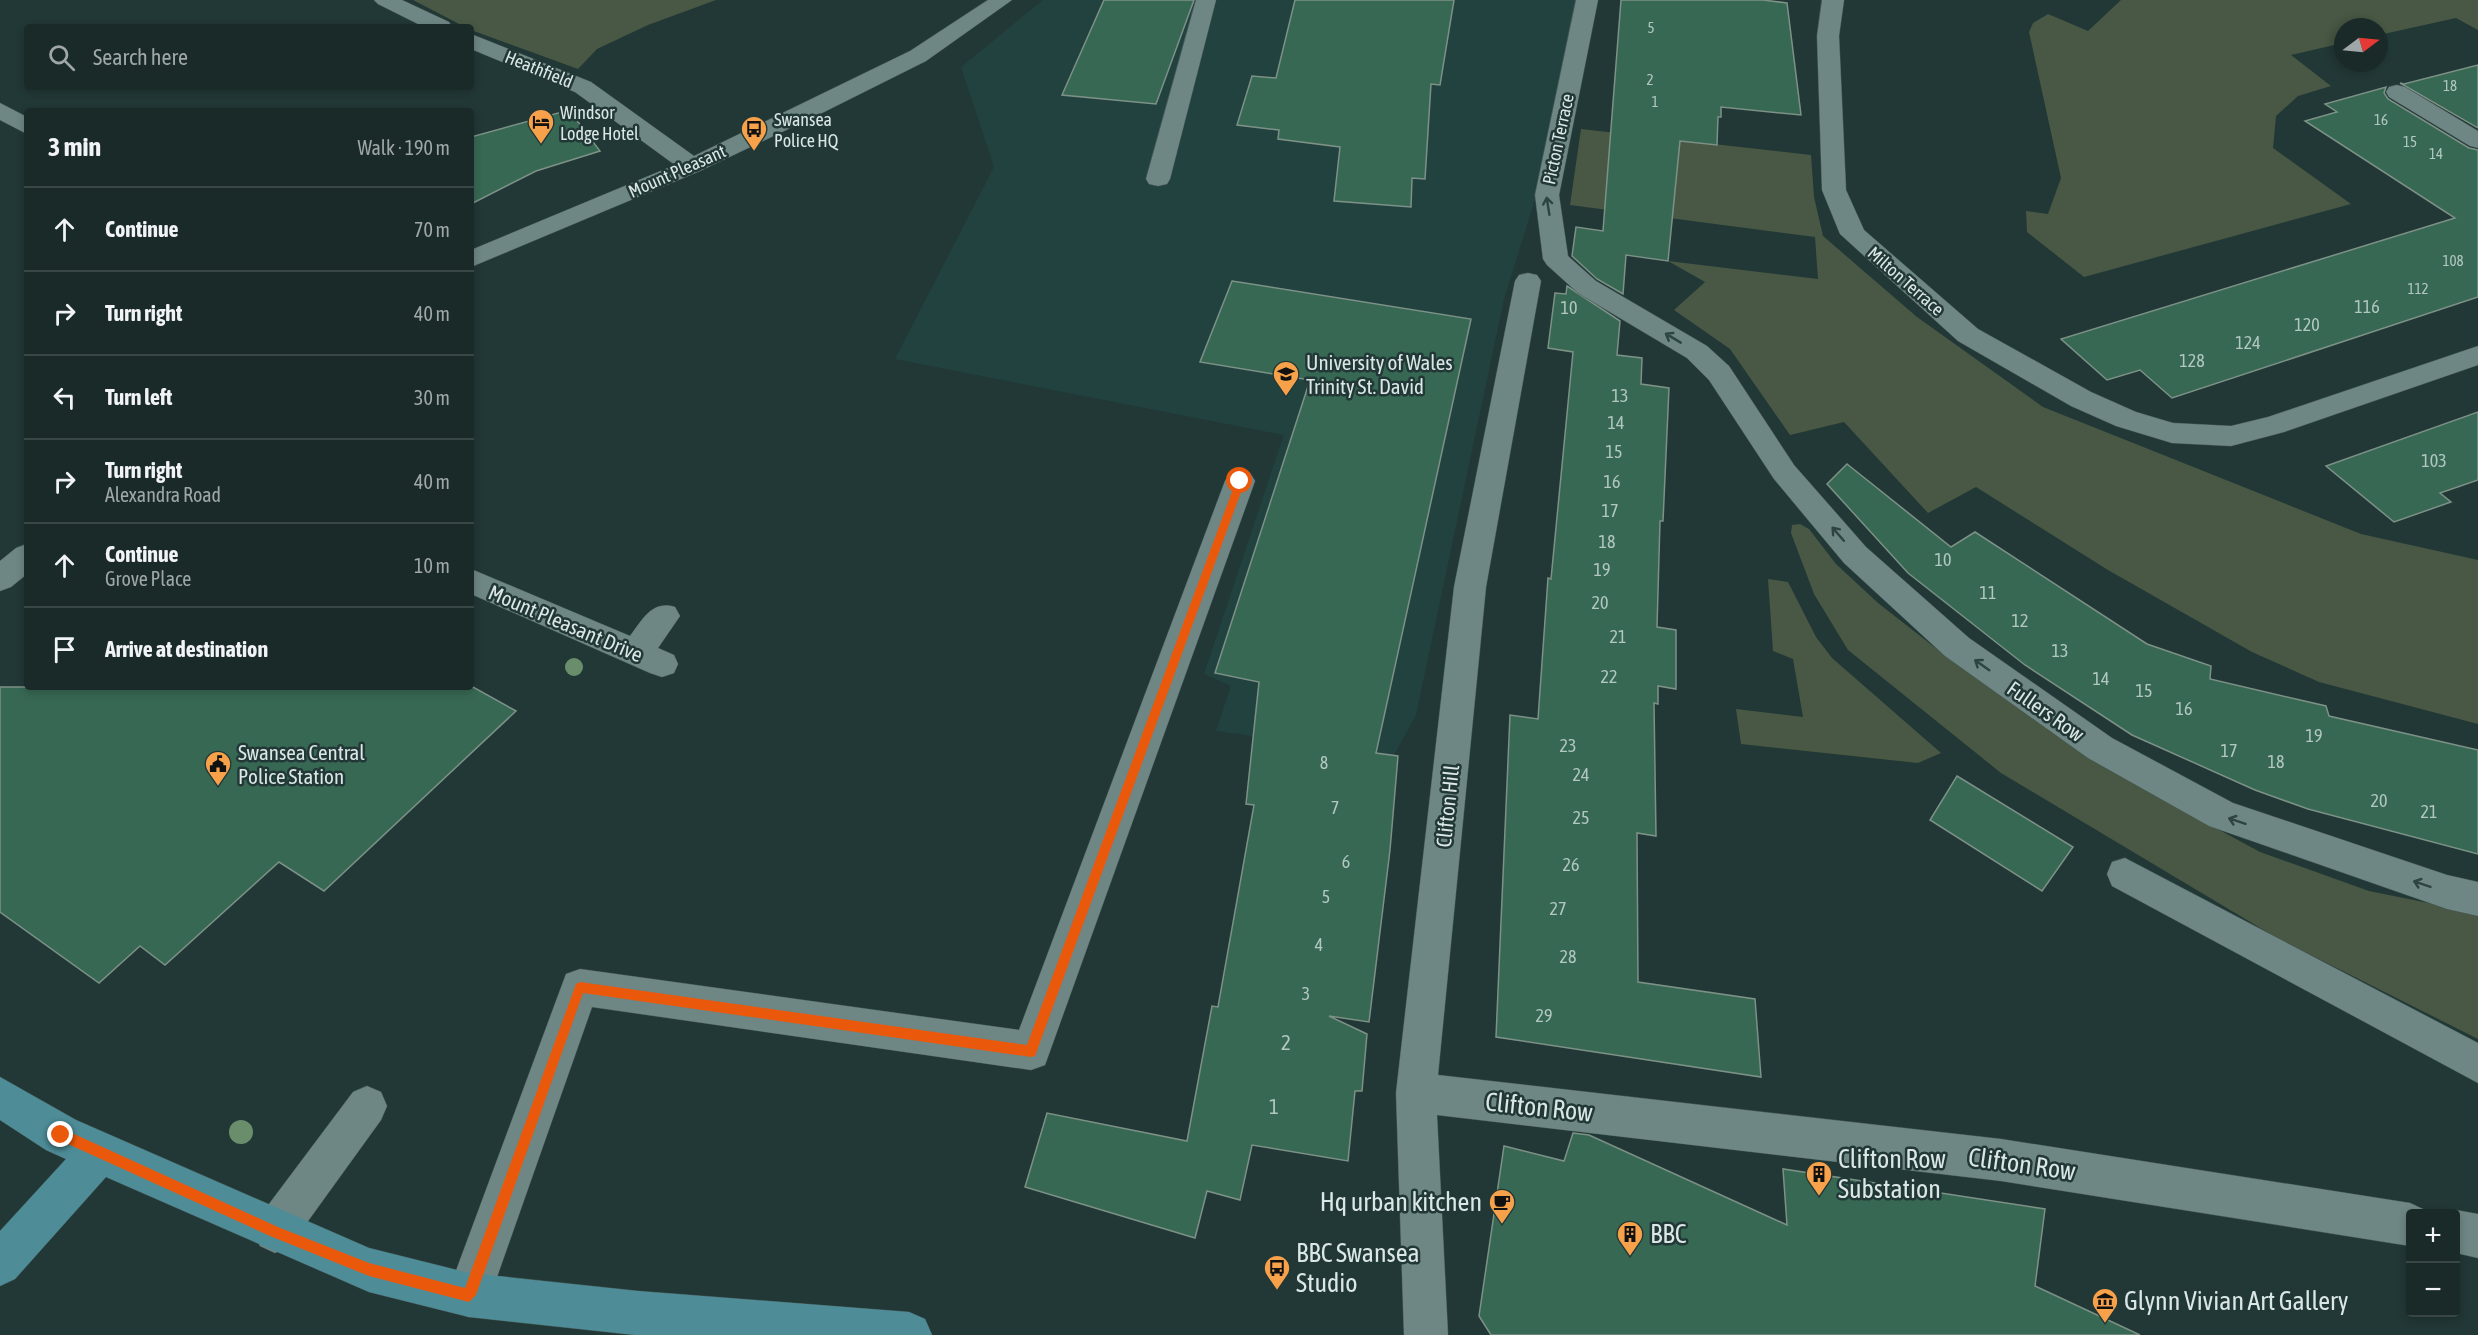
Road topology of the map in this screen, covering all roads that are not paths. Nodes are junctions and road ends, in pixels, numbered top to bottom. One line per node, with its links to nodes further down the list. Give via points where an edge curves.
1 (385, 0): 6 (street)
2 (1002, 0): 12 (street, Mount Pleasant, via 918,56)
3 (1206, 0): 13 (street)
4 (1587, 0): 17 (street, Picton Terrace, one-way to 4, via 1697,352 1587,287 1556,259 1546,195)
5 (1833, 0): 16 (street, Milton Terrace, via 1828,36 1834,190 1853,234 1968,335 2081,399 2126,419 2172,432 2231,436)
6 (435, 24)
7 (474, 42): 12 (street, Heathfield, via 583,87)
8 (2397, 92): 11 (street)
9 (0, 110): 10 (street)
10 (24, 125)
11 (2478, 141)
12 (692, 166): 14 (street, Mount Pleasant)
13 (1158, 179)
14 (474, 258)
15 (1528, 282): 26 (street, Clifton Hill, via 1470,587)
16 (2478, 355)
17 (1719, 373): 24 (street, Fullers Row, one-way to 17, via 2447,892 2222,815 2100,748 1957,647 1855,555 1784,472)
18 (1240, 481): 35 (street, via 1031,1052 580,987)
19 (24, 559): 20 (street)
20 (0, 579)
21 (474, 582): 22 (street, Mount Pleasant Drive, via 649,658)
22 (664, 616)
23 (2125, 874): 25 (street)
24 (2478, 899)
25 (2478, 1065)
26 (1416, 1093): 30 (street, Clifton Row, via 2001,1160); 37 (street, Clifton Hill)
27 (0, 1097): 29 (main road, via 61,1135)
28 (367, 1106): 31 (street)
29 (101, 1151): 31 (main road); 34 (main road)
30 (2406, 1224)
31 (275, 1232): 35 (main road, via 369,1270)
32 (2460, 1233): 33 (street)
33 (2478, 1236)
34 (0, 1264)
35 (469, 1295): 36 (main road)
36 (909, 1335)
37 (1426, 1335)

